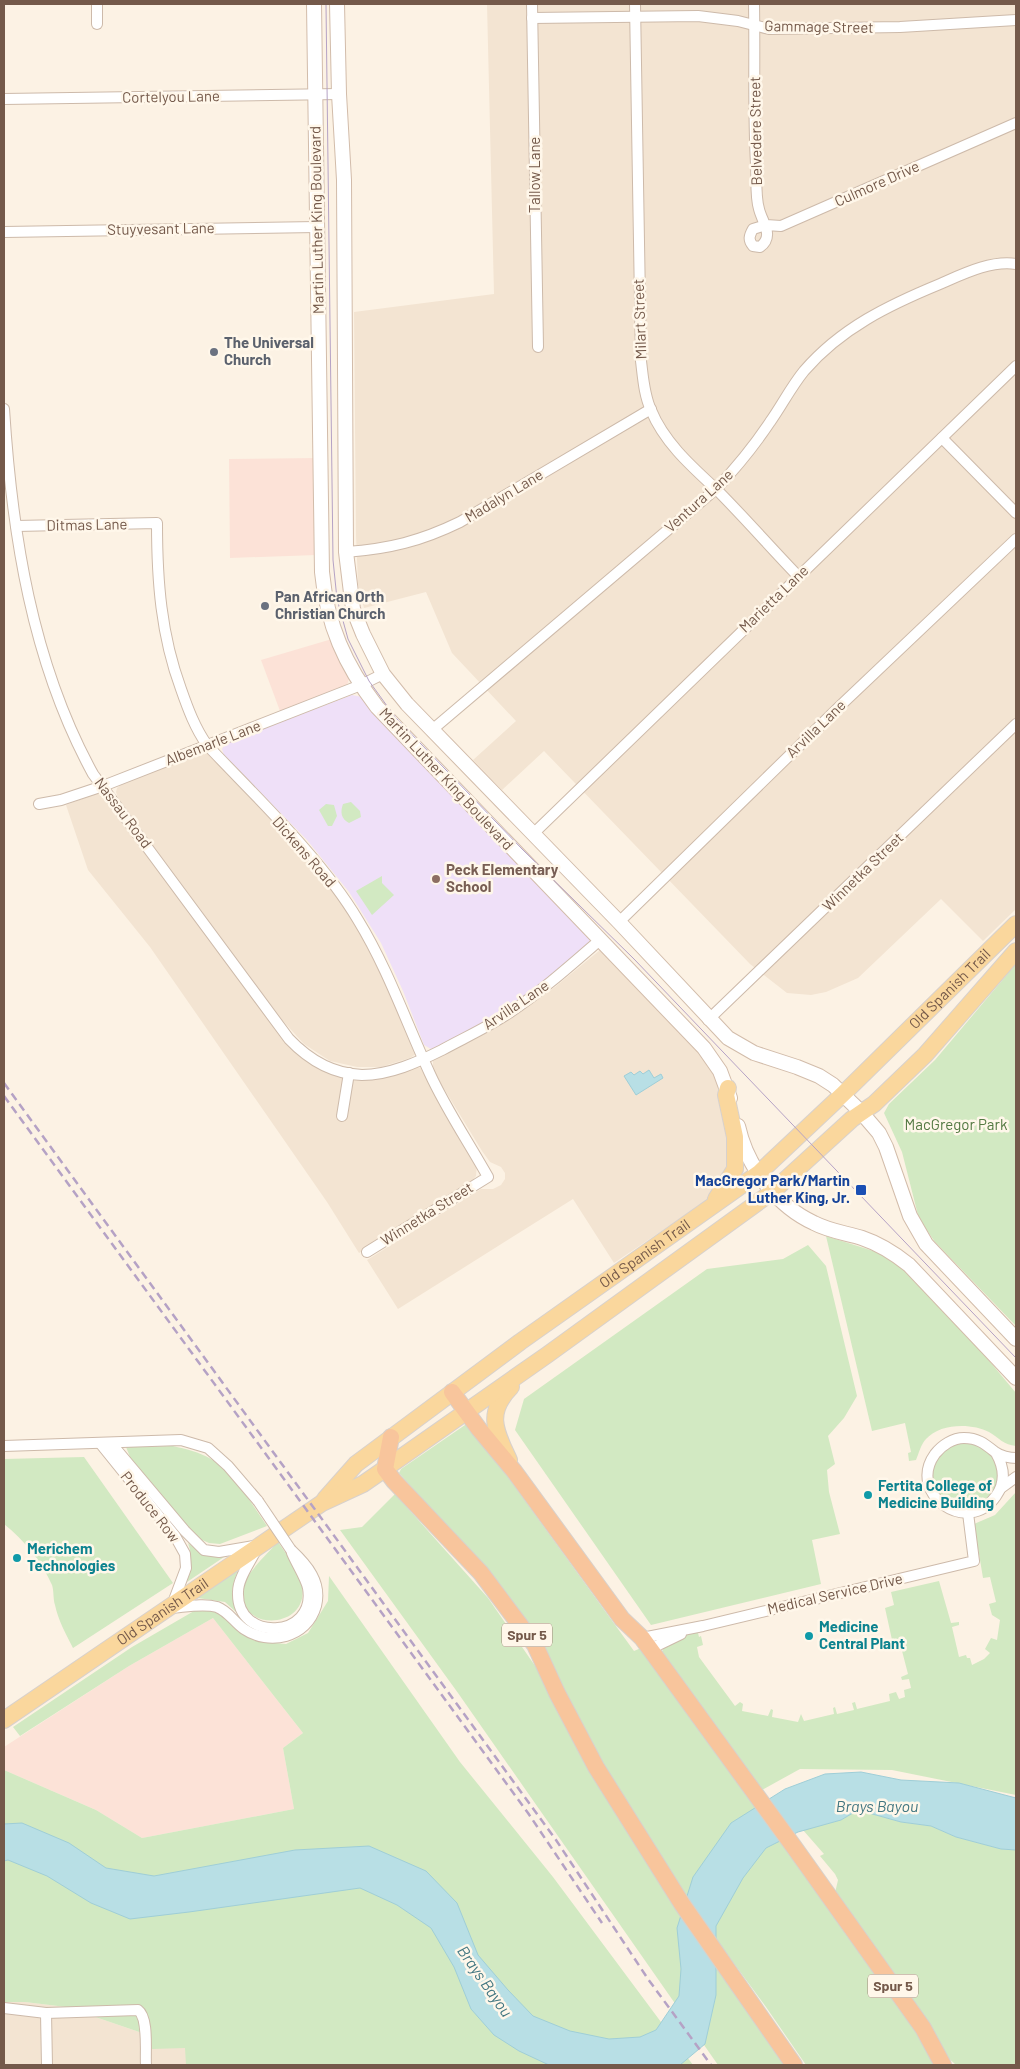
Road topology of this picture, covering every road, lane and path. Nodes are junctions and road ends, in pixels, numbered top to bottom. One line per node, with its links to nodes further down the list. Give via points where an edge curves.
1 (97, 4): 10 (street)
2 (314, 4): 13 (main road, Martin Luther King Boulevard)
3 (337, 4): 12 (main road, Martin Luther King Boulevard)
4 (532, 4): 8 (street, Tallow Lane)
5 (635, 4): 7 (street, Milart Street)
6 (754, 4): 11 (street, Belvedere Street)
7 (635, 15): 8 (street, Gammage Street); 11 (street, Gammage Street, via 698,16); 24 (street, Milart Street, via 641,361)
8 (532, 18): 21 (street, Tallow Lane)
9 (1016, 20): 11 (street, Gammage Street, via 843,28 769,29)
10 (97, 24)
11 (755, 26): 16 (street, Belvedere Street, via 754,135 758,209)
12 (339, 94): 13 (street, Cortelyou Lane); 31 (main road, Martin Luther King Boulevard, via 344,180)
13 (317, 95): 14 (street, Cortelyou Lane); 17 (main road, Martin Luther King Boulevard)
14 (4, 99)
15 (1016, 123): 16 (street, Culmore Drive, via 781,226)
16 (766, 224): 19 (street, via 768,235 765,243 760,247)
17 (317, 227): 18 (street, Stuyvesant Lane); 34 (main road, Martin Luther King Boulevard, via 324,590 336,635 352,673)
18 (4, 232)
19 (753, 246)
20 (1016, 264): 26 (street, Ventura Lane, via 983,267 956,277 892,304 841,336 804,371 756,443)
21 (538, 347)
22 (1016, 366): 25 (street, Marietta Lane)
23 (4, 409): 29 (street, Nassau Road)
24 (650, 409): 26 (street, Milart Street, via 676,450); 31 (street, Madalyn Lane, via 438,533 391,547)
25 (942, 438): 27 (street); 32 (street, Marietta Lane)
26 (716, 489): 32 (street, Milart Street); 36 (street, Ventura Lane)
27 (1016, 513)
28 (157, 523): 29 (street, Ditmas Lane); 37 (street, Dickens Road, via 157,565 165,637 188,707)
29 (16, 526): 38 (street, Nassau Road, via 38,637 55,690 82,753)
30 (1016, 539): 41 (street, Arvilla Lane)
31 (346, 552): 33 (main road, Martin Luther King Boulevard, via 353,609)
32 (798, 576): 40 (street, Marietta Lane)
33 (383, 674): 34 (street, Albemarle Lane); 36 (main road, Martin Luther King Boulevard)
34 (361, 685): 37 (street, Albemarle Lane); 43 (main road, Martin Luther King Boulevard, via 395,727)
35 (1016, 724): 45 (street, Winnetka Street)
36 (432, 730): 40 (main road, Martin Luther King Boulevard)
37 (208, 745): 38 (street, Albemarle Lane); 46 (street, Dickens Road, via 306,852 357,918 386,970)
38 (103, 786): 39 (street, Albemarle Lane); 47 (street, Nassau Road, via 289,1039 312,1059 328,1068)
39 (39, 804)
40 (533, 834): 41 (main road, Martin Luther King Boulevard)
41 (618, 922): 45 (main road, Martin Luther King Boulevard)
42 (1016, 924): 49 (main road, Old Spanish Trail)
43 (601, 939): 46 (street, Arvilla Lane, via 552,982 507,1014); 48 (main road, Martin Luther King Boulevard, via 704,1048 715,1061)
44 (1016, 951): 50 (main road, Old Spanish Trail, via 925,1055 874,1104)
45 (708, 1020): 49 (main road, Martin Luther King Boulevard, via 741,1046 808,1071)
46 (423, 1059): 47 (street, Nassau Road, via 376,1074); 53 (street, Dickens Road)
47 (349, 1073): 51 (street)
48 (728, 1088): 52 (main road, Martin Luther King Boulevard, via 739,1133); 55 (main road, via 726,1095 736,1136 735,1169)
49 (843, 1094): 50 (main road, Martin Luther King Boulevard); 52 (main road, Old Spanish Trail)
50 (861, 1112): 54 (main road, Old Spanish Trail); 57 (main road, Martin Luther King Boulevard, via 886,1147 910,1216 926,1244)
51 (342, 1116)
52 (758, 1173): 54 (main road, Martin Luther King Boulevard); 55 (main road, Old Spanish Trail)
53 (488, 1177): 56 (street, Winnetka Street)
54 (772, 1192): 58 (main road, Old Spanish Trail); 59 (main road, Martin Luther King Boulevard, via 814,1223 883,1246 896,1254)
55 (709, 1209): 60 (main road, Old Spanish Trail)
56 (367, 1252)
57 (1016, 1339)
58 (547, 1355): 61 (main road, Old Spanish Trail); 69 (main road, via 505,1393 498,1405 495,1428)
59 (1016, 1378)
60 (452, 1392): 61 (highway, Spur 5 / Spur 5); 62 (main road, Old Spanish Trail)
61 (466, 1412): 68 (main road, Old Spanish Trail); 69 (highway, Spur 5 / Spur 5)
62 (391, 1437): 68 (highway); 72 (main road, Old Spanish Trail, via 356,1464)
63 (100, 1443): 64 (street); 65 (street); 76 (street, Produce Row, via 175,1536 185,1554 186,1568)
64 (111, 1443): 74 (street, Produce Row, via 204,1550 219,1552); 75 (street, bridge, via 181,1440 208,1448 258,1502)
65 (4, 1446)
66 (996, 1453): 67 (street); 71 (street, via 1001,1466); 73 (street, via 978,1440 961,1438 944,1444 932,1458 928,1484 936,1499 950,1510)
67 (1016, 1458)
68 (385, 1469): 72 (main road, Old Spanish Trail, via 363,1484); 84 (highway, Spur 5 / Spur 5, via 481,1573 535,1645 596,1767 682,1904)
69 (514, 1471): 77 (highway, Spur 5 / Spur 5, via 622,1619)
70 (1016, 1478): 71 (street)
71 (1001, 1488): 73 (street, via 989,1504)
72 (322, 1503): 74 (main road, Old Spanish Trail)
73 (968, 1513): 77 (street, Medical Service Drive, via 974,1561 695,1627)
74 (258, 1546): 75 (street, via 238,1592 241,1608 249,1620 264,1629 291,1625 306,1606 308,1586); 76 (main road, Old Spanish Trail)
75 (291, 1550): 76 (street, via 306,1564 316,1584 317,1597 309,1620 295,1633 277,1638 262,1637 243,1629 216,1607)
76 (171, 1608): 78 (main road, Old Spanish Trail)
77 (646, 1643): 81 (highway, Spur 5 / Spur 5, via 923,2028)
78 (4, 1720)
79 (4, 2008): 80 (street)
80 (46, 2013): 82 (street); 83 (street, via 141,2012 145,2021)
81 (942, 2064)
82 (47, 2065)
83 (146, 2065)
84 (794, 2065)

